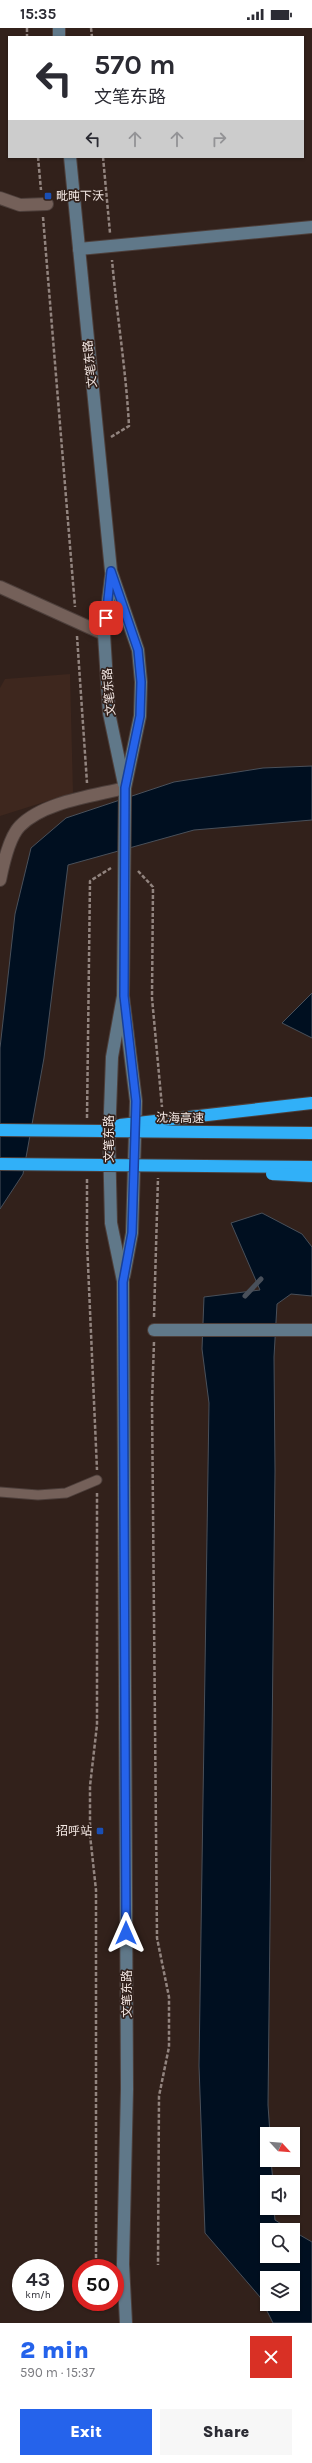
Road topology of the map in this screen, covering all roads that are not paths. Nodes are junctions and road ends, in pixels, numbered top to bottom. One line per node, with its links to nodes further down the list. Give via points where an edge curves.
1 (70, 158): 5 (main road, 文笔东路)
2 (0, 198): 3 (street, via 20,205)
3 (45, 204)
4 (312, 227): 5 (main road)
5 (79, 249): 6 (main road, 文笔东路)
6 (111, 571): 8 (main road, 文笔东路); 9 (main road, 文笔东路, via 138,650 141,682 140,716)
7 (0, 587): 8 (street)
8 (104, 634): 9 (main road, 文笔东路, via 109,713)
9 (125, 788): 10 (street, via 41,810 19,826 6,856); 11 (main road, 文笔东路)
10 (0, 880)
11 (124, 996): 20 (main road, 文笔东路, via 136,1101 132,1233); 20 (main road, 文笔东路, via 112,1057 109,1139 111,1223)
12 (312, 1103): 14 (highway, bridge)
13 (0, 1130): 14 (highway, 沈海高速, bridge)
14 (67, 1131): 15 (highway, 沈海高速, bridge)
15 (312, 1133)
16 (0, 1164): 18 (highway, bridge)
17 (312, 1167): 18 (highway, bridge)
18 (87, 1168): 19 (highway, bridge)
19 (312, 1176)
20 (123, 1282): 25 (main road, 文笔东路, via 127,2065 123,2264)
21 (154, 1330): 22 (main road)
22 (312, 1330)
23 (97, 1480): 24 (lane, via 66,1493 38,1495)
24 (0, 1492)
25 (126, 2323)

